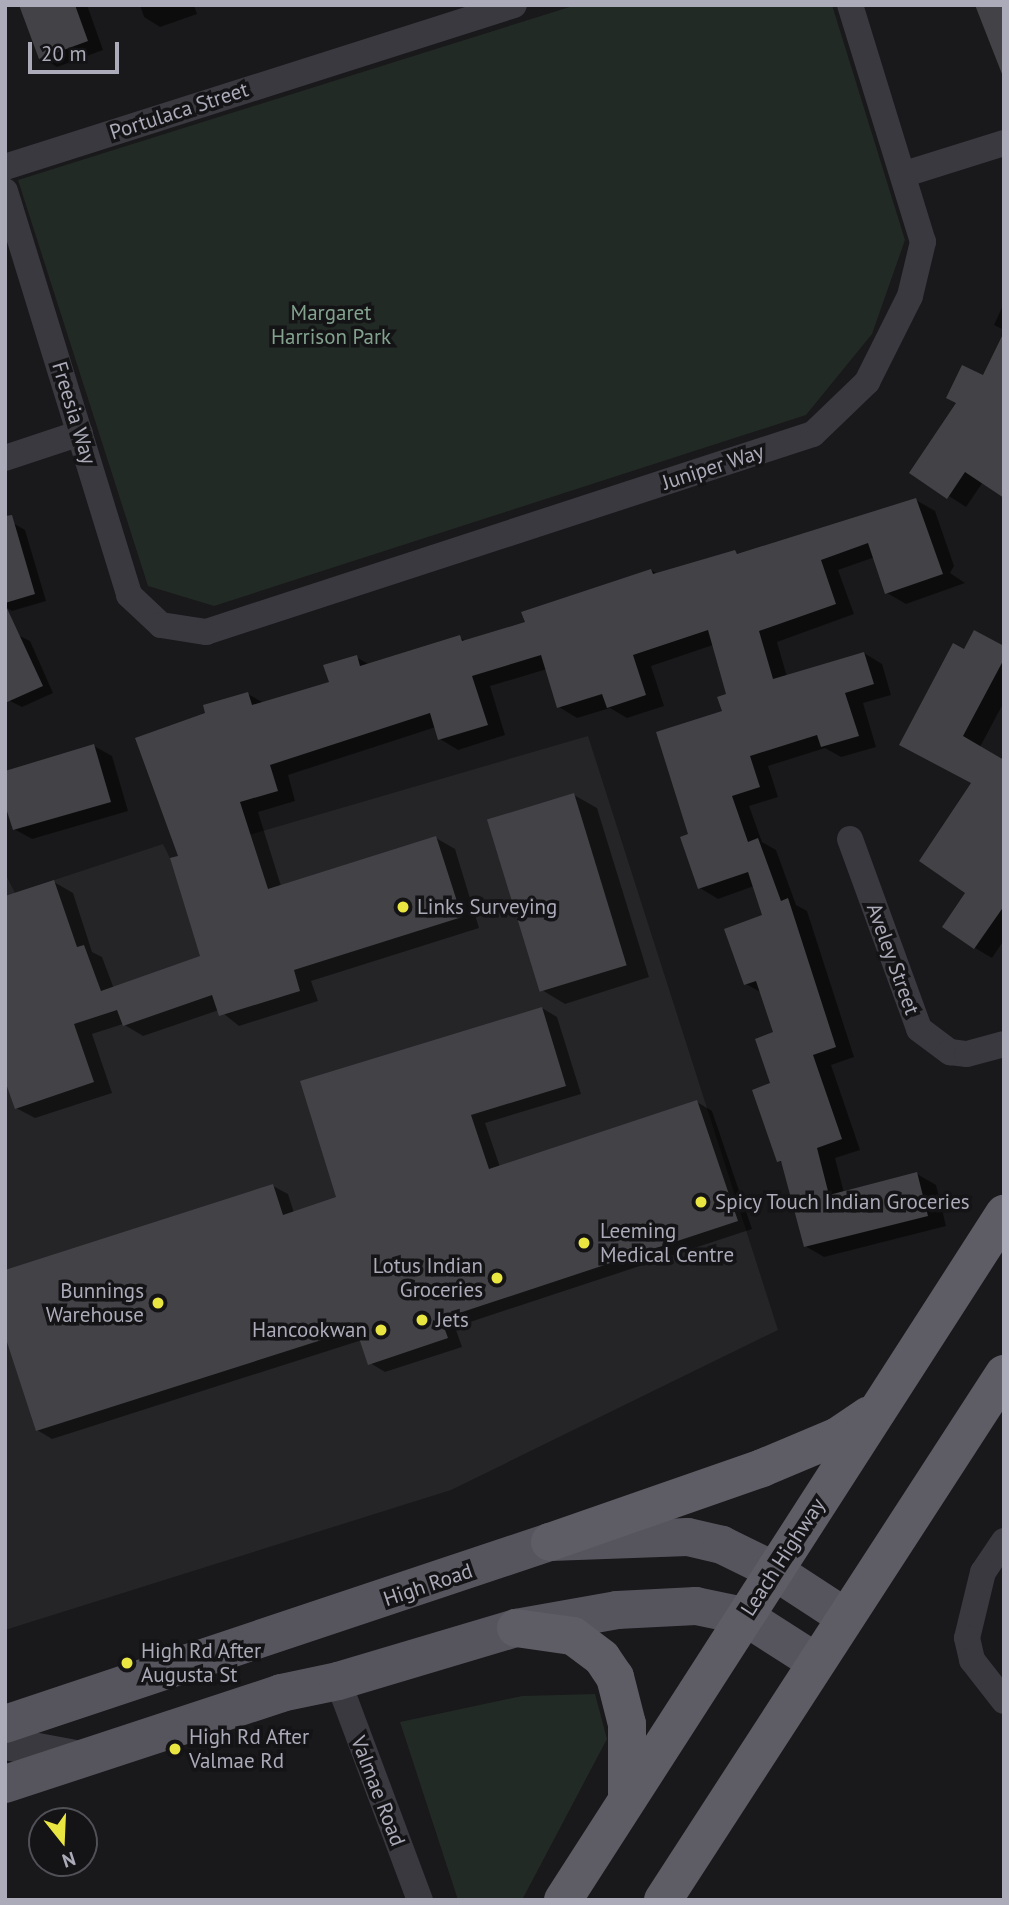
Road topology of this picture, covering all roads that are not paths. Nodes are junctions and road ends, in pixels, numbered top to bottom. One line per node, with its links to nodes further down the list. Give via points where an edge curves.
1 (514, 5): 4 (street, Portulaca Street)
2 (850, 5): 5 (street, Juniper Way)
3 (1004, 143): 5 (street)
4 (5, 167)
5 (905, 174): 9 (street, Juniper Way, via 923,242 911,296 867,382 813,434 206,632)
6 (5, 191): 7 (street, Freesia Way)
7 (80, 433): 8 (street); 9 (street, Freesia Way, via 129,594)
8 (5, 458)
9 (161, 625)
10 (850, 839): 11 (street, Aveley Street, via 919,1029 950,1052 967,1054)
11 (1004, 1044)
12 (1004, 1214): 14 (highway, Leach Highway)
13 (1004, 1374): 19 (highway)
14 (879, 1408): 16 (highway, via 838,1436 762,1468); 17 (highway, Leach Highway)
15 (1004, 1541): 23 (street, via 983,1572 967,1638 972,1660)
16 (550, 1542): 17 (main road, High Road, via 688,1537 722,1545); 24 (main road, High Road)
17 (773, 1570): 18 (highway, Leach Highway); 19 (main road, High Road)
18 (744, 1616): 20 (main road, via 696,1606 617,1610); 21 (main road); 28 (highway, Leach Highway)
19 (845, 1617): 21 (highway)
20 (516, 1628): 22 (main road); 28 (highway, via 573,1636 602,1658 615,1677 627,1724)
21 (814, 1661): 31 (highway)
22 (338, 1681): 26 (main road, via 282,1693); 29 (street, Valmae Road)
23 (1004, 1701)
24 (15, 1717)
25 (5, 1744): 26 (street)
26 (86, 1758): 27 (main road)
27 (5, 1784)
28 (627, 1798): 30 (highway, Leach Highway)
29 (419, 1900)
30 (563, 1900)
31 (663, 1900)

